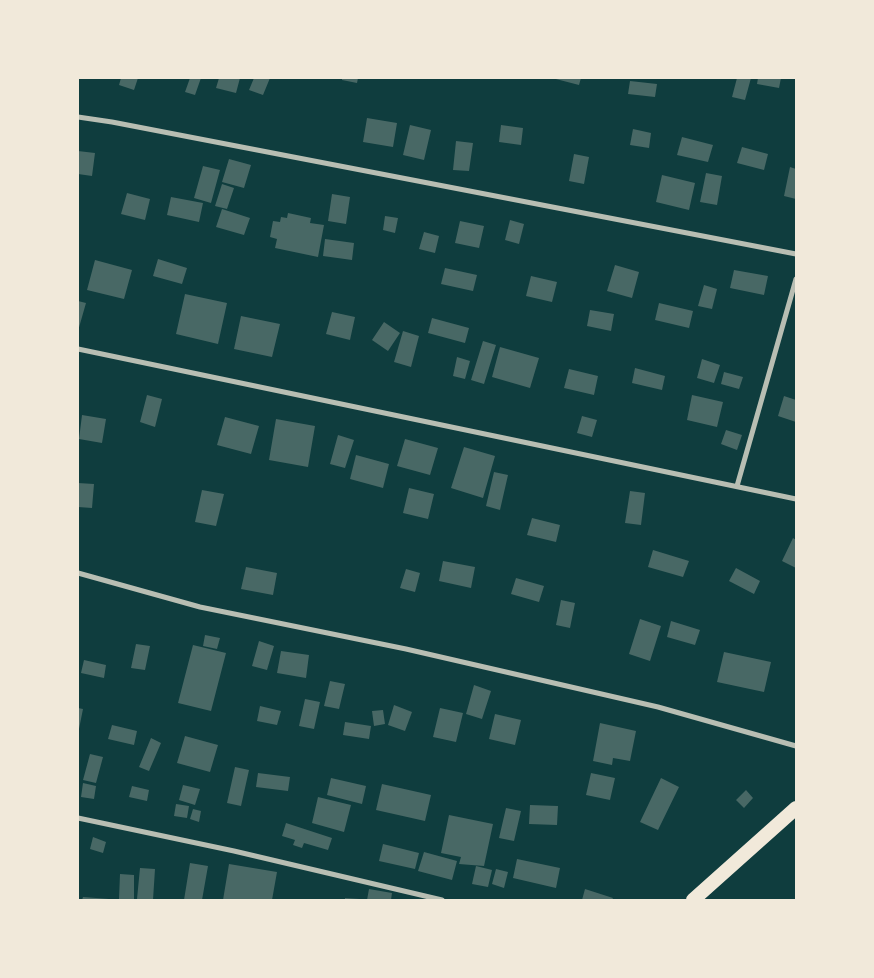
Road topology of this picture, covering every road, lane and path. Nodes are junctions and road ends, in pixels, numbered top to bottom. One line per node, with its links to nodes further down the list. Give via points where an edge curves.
1 (78, 117): 2 (street)
2 (796, 254)
3 (796, 279): 5 (street)
4 (78, 349): 5 (street)
5 (738, 486): 6 (street)
6 (796, 499)
7 (78, 573): 8 (street, via 200,607 406,649 658,707)
8 (796, 746)
9 (796, 808): 12 (highway)
10 (78, 818): 11 (street)
11 (442, 900)
12 (693, 900)

